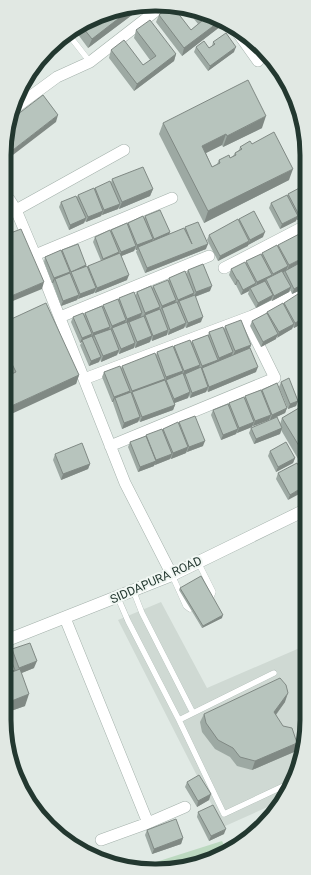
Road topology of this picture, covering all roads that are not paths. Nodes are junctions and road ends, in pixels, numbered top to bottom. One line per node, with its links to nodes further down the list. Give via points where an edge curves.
1 (157, 11): 5 (street)
2 (72, 38): 5 (lane)
3 (245, 42): 4 (street)
4 (258, 61)
5 (90, 62): 6 (street, via 57,77)
6 (21, 104)
7 (124, 150): 10 (street)
8 (172, 198): 12 (street)
9 (11, 203): 10 (street)
10 (16, 210): 12 (street)
11 (300, 229): 14 (street)
12 (35, 255): 16 (street)
13 (209, 256): 16 (street)
14 (224, 268)
15 (300, 292): 17 (street)
16 (60, 318): 18 (street)
17 (246, 319): 18 (street); 19 (street, via 275,378)
18 (84, 379): 19 (street)
19 (110, 446): 22 (street, via 125,483)
20 (300, 512): 21 (street, SIDDAPURA ROAD)
21 (198, 562): 22 (street, SIDDAPURA ROAD); 24 (lane, via 213,592)
22 (172, 575): 23 (street, SIDDAPURA ROAD); 26 (lane, via 186,606)
23 (133, 590): 25 (street, SIDDAPURA ROAD); 30 (lane)
24 (211, 597)
25 (118, 598): 27 (street, SIDDAPURA ROAD); 31 (lane)
26 (190, 609)
27 (65, 618): 28 (street, SIDDAPURA ROAD); 34 (street)
28 (11, 639)
29 (274, 673): 30 (lane)
30 (193, 713): 31 (lane)
31 (179, 720): 32 (lane, via 224,814)
32 (284, 786)
33 (185, 807): 34 (street)
34 (148, 823): 35 (street)
35 (101, 840)

